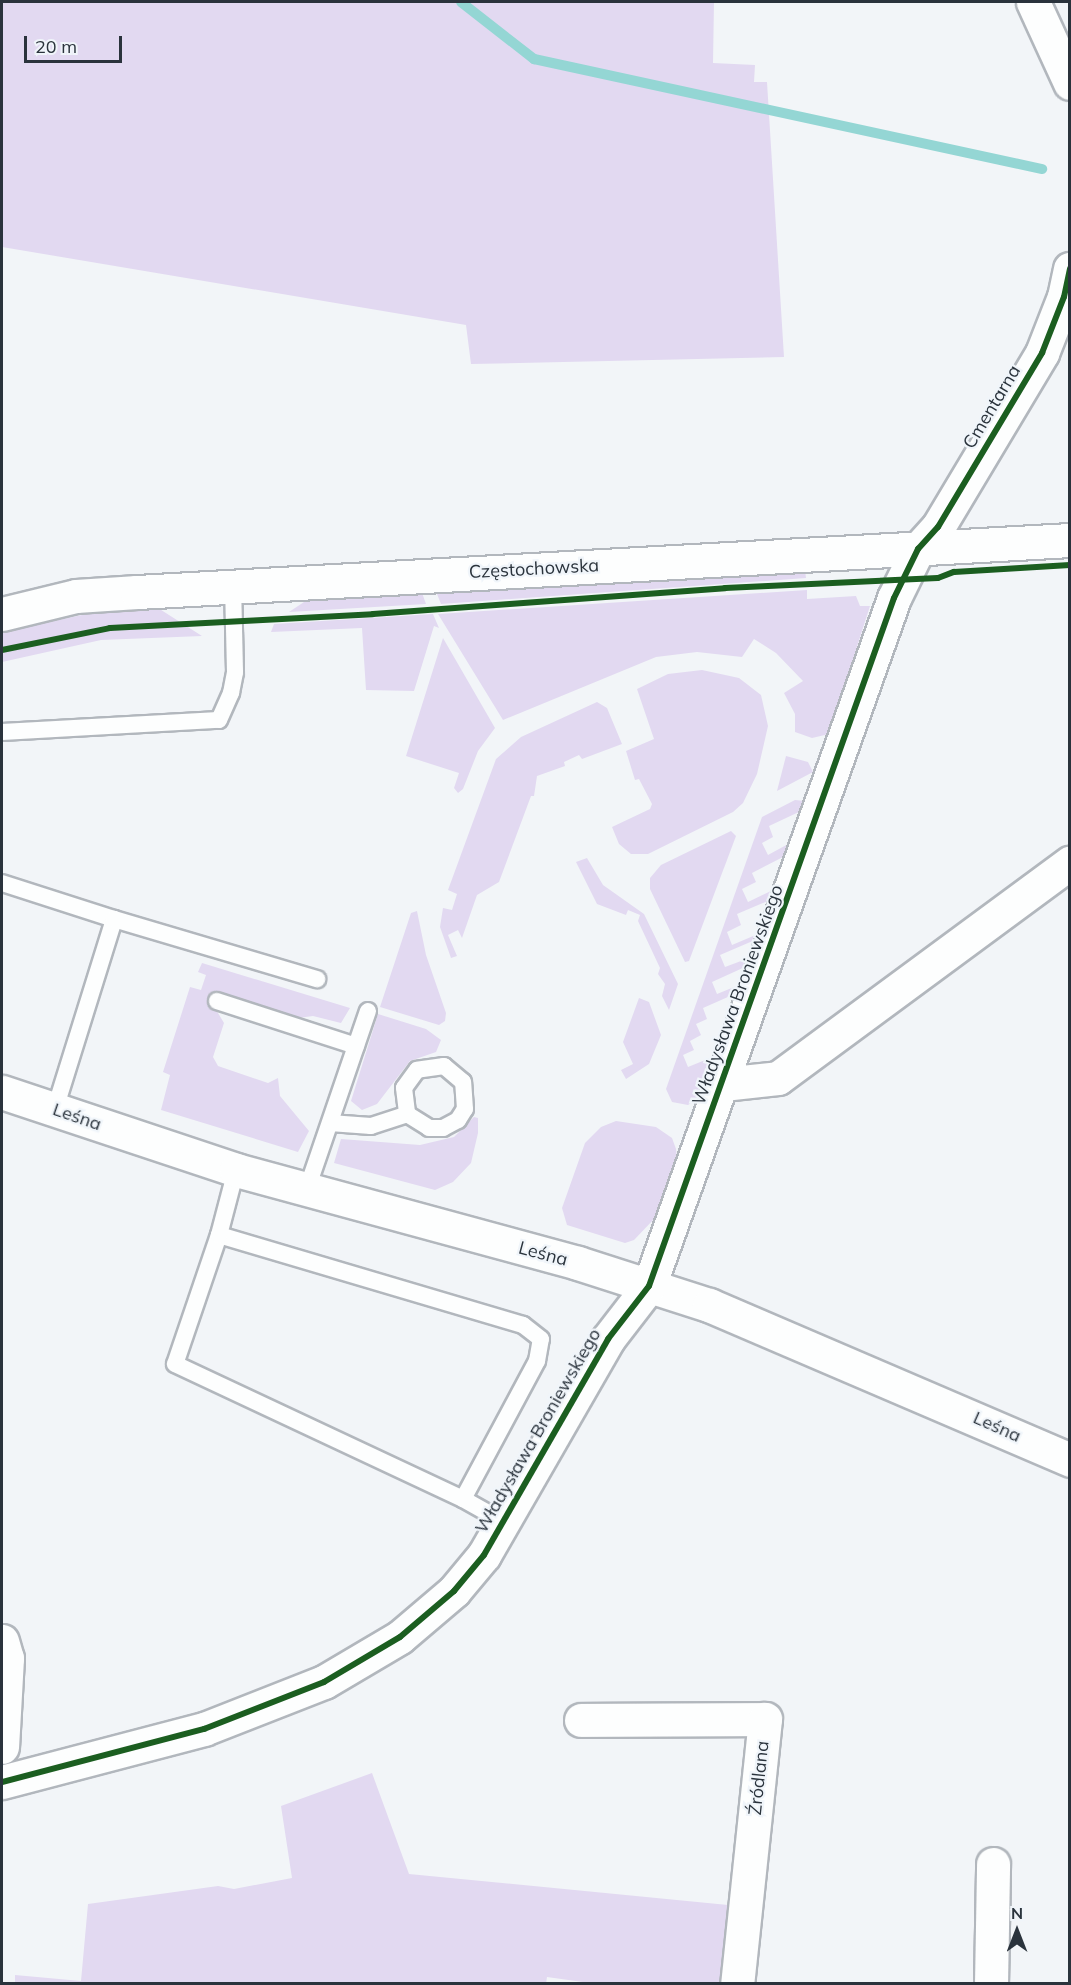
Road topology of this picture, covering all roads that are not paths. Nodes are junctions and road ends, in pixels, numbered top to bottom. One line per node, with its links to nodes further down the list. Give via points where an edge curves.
1 (1033, 2): 2 (street)
2 (1070, 82)
3 (1070, 268): 5 (street, Cmentarna, via 1044,350 938,527)
4 (1070, 540): 5 (street, Częstochowska)
5 (918, 549): 6 (street, Częstochowska); 16 (street, Władysława Broniewskiego, via 894,598)
6 (233, 586): 7 (street, Częstochowska, via 76,596); 8 (lane, via 235,672 219,720)
7 (2, 614)
8 (2, 732)
9 (1070, 863): 16 (street, Władysława Broniewskiego, via 778,1078)
10 (2, 883): 11 (lane)
11 (114, 919): 12 (lane); 18 (lane)
12 (317, 979)
13 (218, 1001): 15 (lane)
14 (369, 1011): 15 (lane)
15 (356, 1046): 20 (lane)
16 (723, 1084): 24 (street, Władysława Broniewskiego)
17 (2, 1092): 18 (street, Leśna)
18 (55, 1109): 21 (street, Leśna)
19 (407, 1114): 20 (lane, via 370,1126)
20 (330, 1123): 22 (lane)
21 (236, 1170): 22 (street, Leśna); 23 (lane)
22 (307, 1189): 24 (street, Leśna)
23 (219, 1235): 26 (lane, via 175,1364); 26 (lane, via 523,1325 541,1339 537,1360)
24 (649, 1286): 25 (street, Leśna, via 709,1305); 27 (street, Władysława Broniewskiego, via 608,1339)
25 (1070, 1460)
26 (463, 1499): 27 (lane)
27 (502, 1521): 31 (street, Władysława Broniewskiego, via 484,1554 454,1591 400,1637 324,1682 204,1729)
28 (2, 1641): 30 (street, via 7,1658)
29 (581, 1720): 33 (street, Źródlana, via 765,1719)
30 (2, 1747)
31 (2, 1782)
32 (993, 1864): 34 (street)
33 (737, 1983)
34 (991, 1983)

